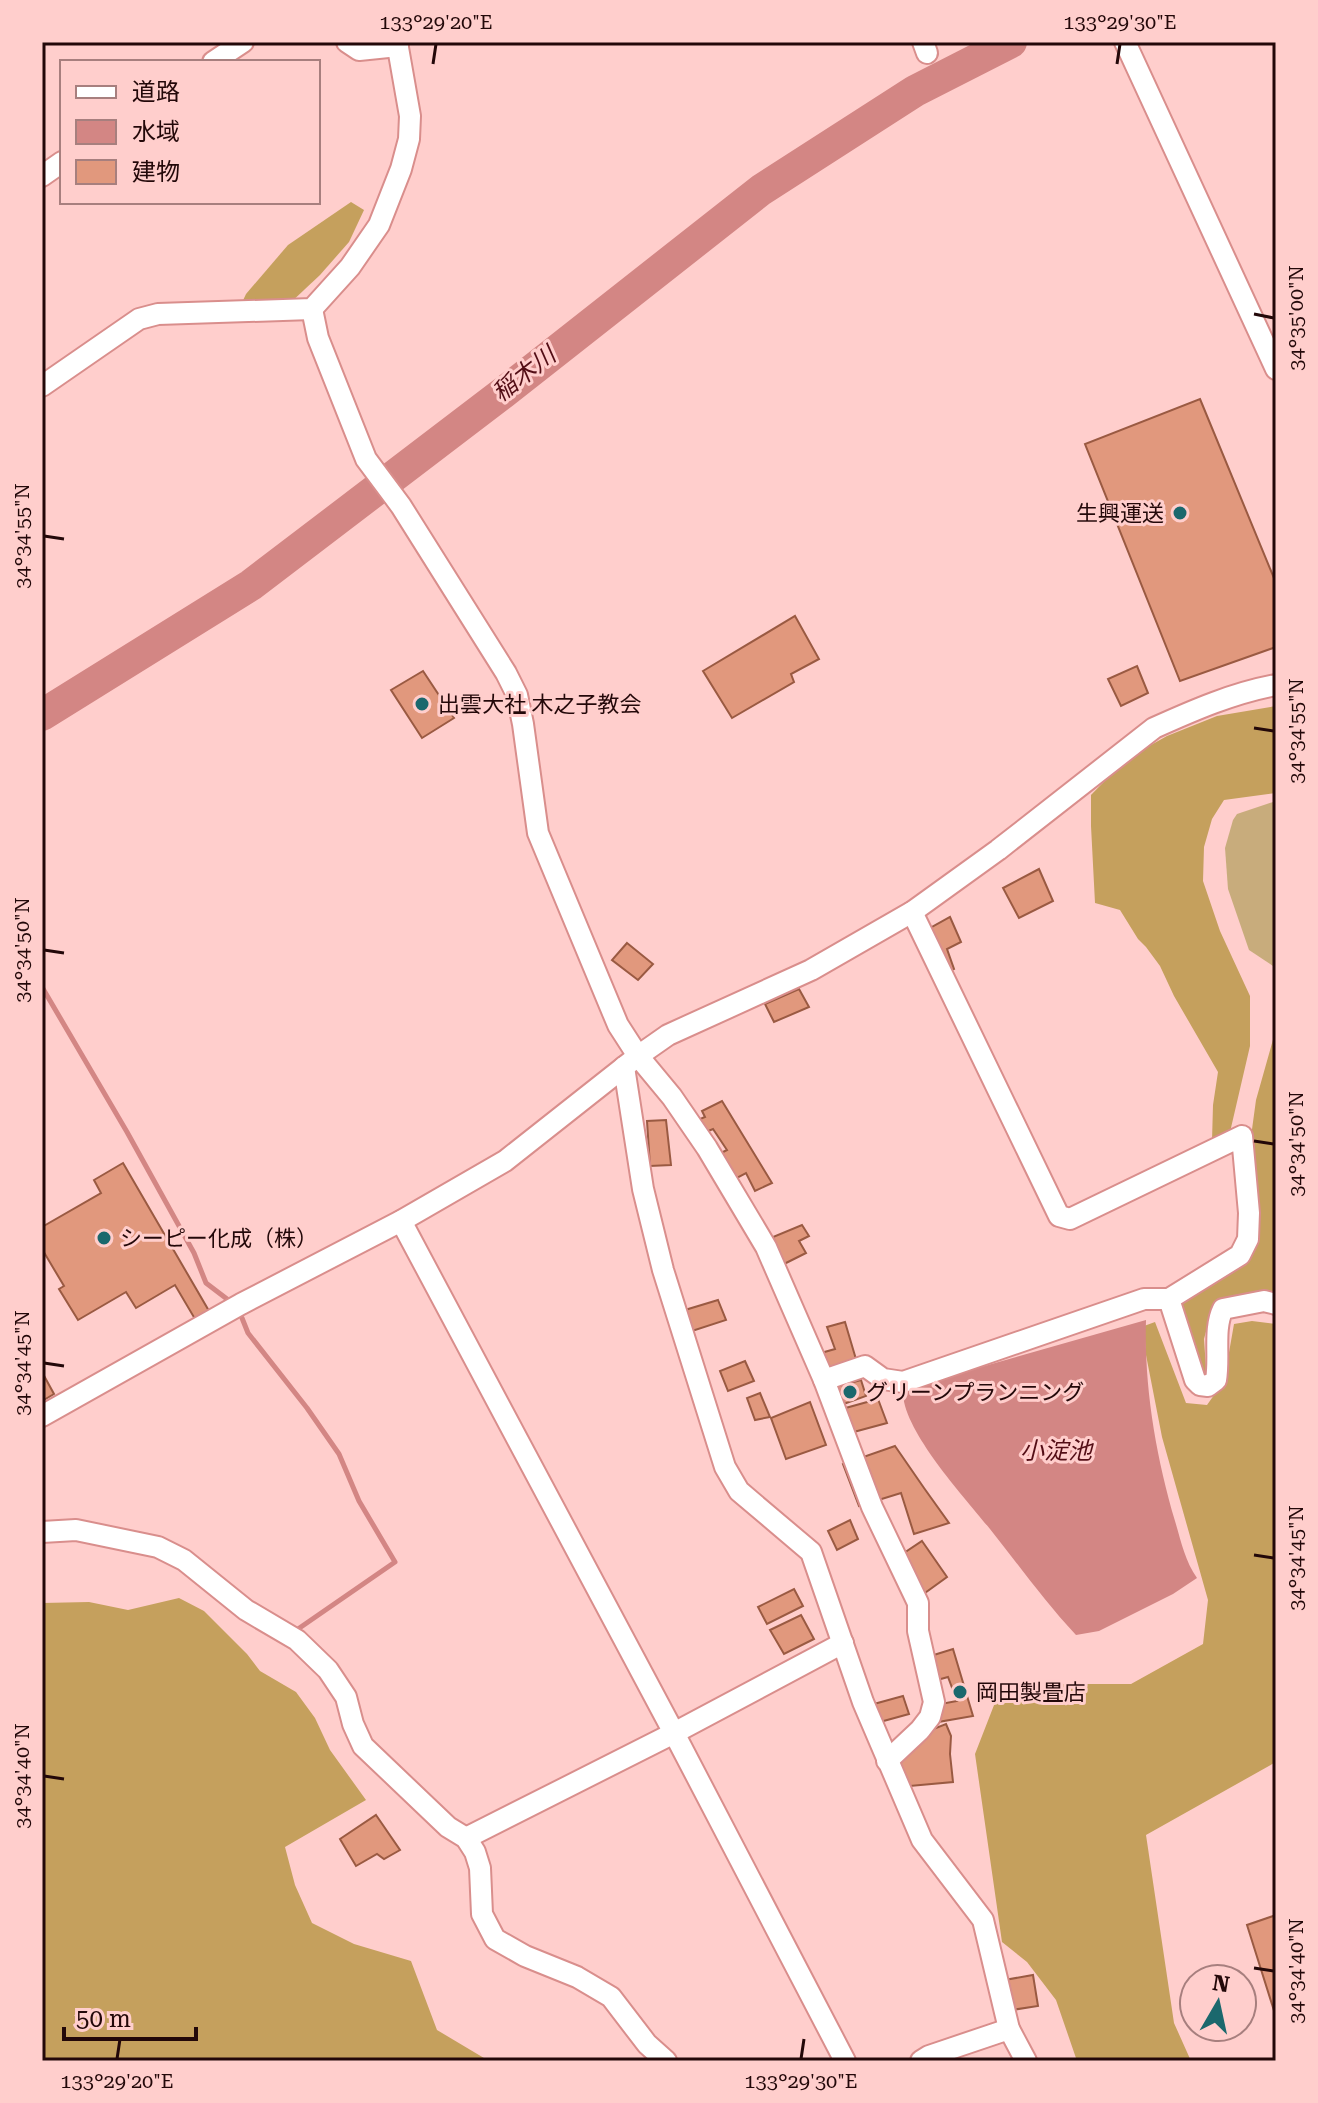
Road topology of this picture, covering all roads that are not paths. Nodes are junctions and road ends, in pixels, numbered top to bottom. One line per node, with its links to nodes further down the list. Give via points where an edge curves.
1 (243, 42): 5 (street)
2 (347, 42): 4 (street, via 359,50)
3 (1125, 42): 9 (street)
4 (398, 44): 8 (street, via 410,116 401,169 379,225)
5 (216, 60)
6 (60, 163): 7 (street)
7 (42, 176)
8 (312, 309): 10 (street, via 139,319); 13 (street, via 318,338 366,459 401,506 517,695 538,833)
9 (1276, 369)
10 (42, 386)
11 (1276, 685): 12 (street, via 1246,691 1154,728)
12 (912, 912): 13 (street, via 811,970 668,1035); 15 (street, via 1059,1216 1070,1219 1242,1136 1248,1239 1240,1255)
13 (631, 1062): 14 (street, via 505,1161); 17 (street, via 672,1097 707,1148 766,1247); 20 (street, via 643,1189 725,1467 739,1491 811,1552)
14 (401, 1221): 18 (street); 21 (street)
15 (1169, 1299): 16 (street, via 1195,1380 1208,1386 1216,1380 1223,1309 1264,1301); 17 (street, via 1144,1299 903,1382 883,1379 865,1366)
16 (1276, 1304)
17 (824, 1380): 22 (street, via 872,1507 918,1603 918,1631 934,1702 920,1730)
18 (42, 1416)
19 (42, 1532): 23 (street, via 76,1530 158,1547 297,1640 346,1697 363,1746)
20 (843, 1643): 21 (street); 22 (street)
21 (674, 1733): 23 (street); 26 (street)
22 (887, 1761): 24 (street, via 922,1840 983,1920)
23 (466, 1838): 25 (street, via 480,1868 482,1914 495,1939 611,1997)
24 (1009, 2029): 27 (street); 28 (street)
25 (666, 2061)
26 (845, 2061)
27 (921, 2061)
28 (1026, 2061)

